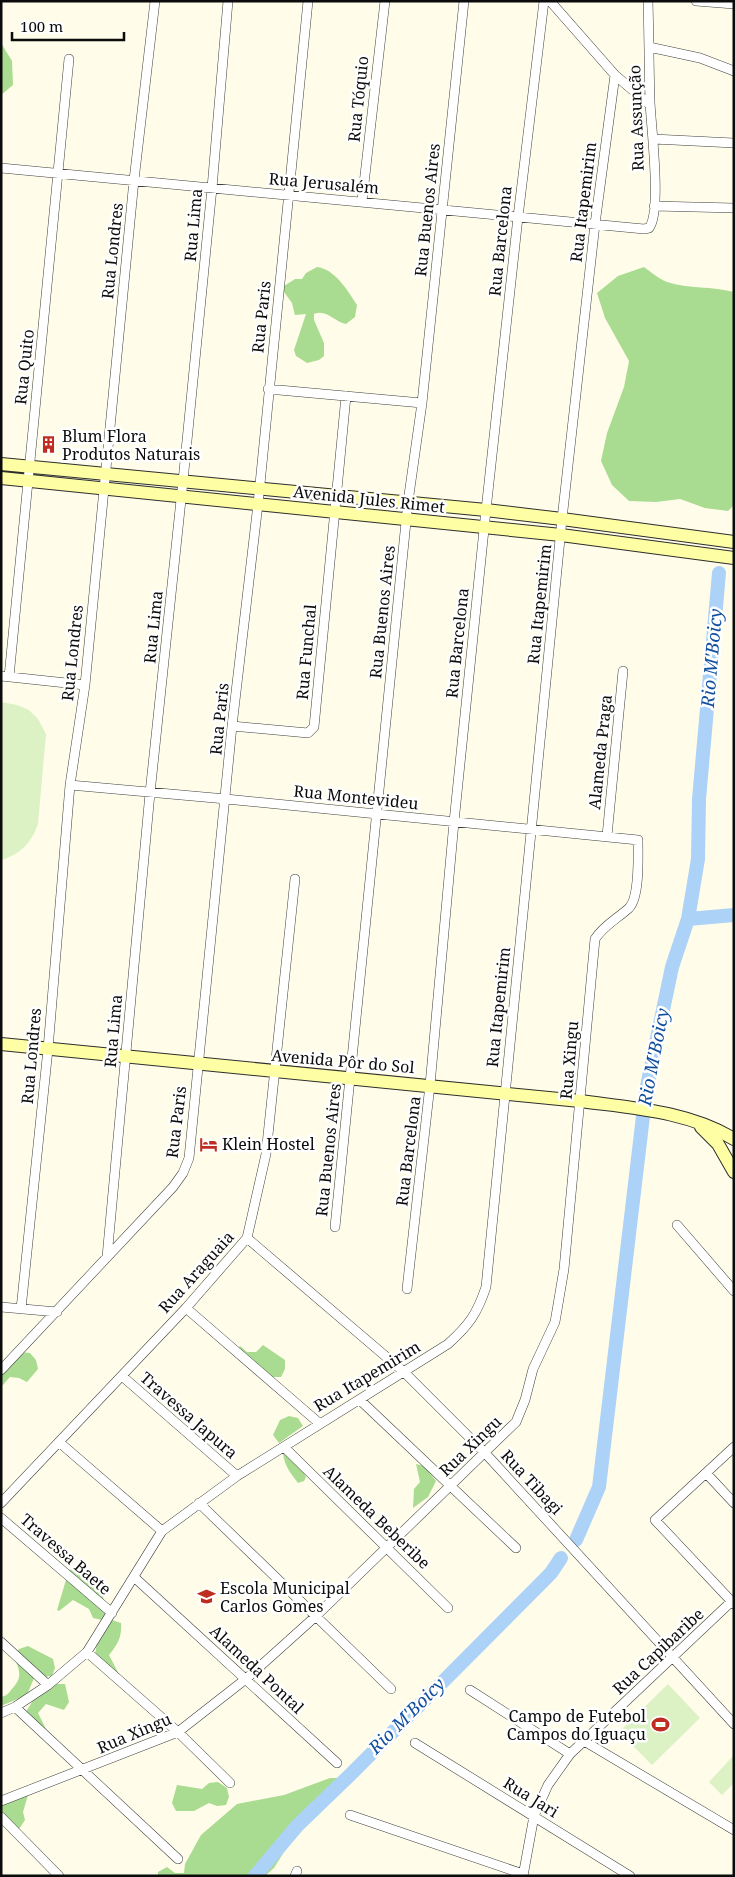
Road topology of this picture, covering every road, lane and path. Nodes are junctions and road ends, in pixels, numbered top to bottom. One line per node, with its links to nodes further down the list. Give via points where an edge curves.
1 (155, 1): 20 (street, Rua Londres)
2 (228, 1): 21 (street, Rua Lima)
3 (308, 1): 22 (street, Rua Paris)
4 (385, 1): 23 (street, Rua Tóquio)
5 (464, 1): 26 (street, Rua Buenos Aires)
6 (544, 1): 27 (street, Rua Barcelona)
7 (550, 1): 14 (street)
8 (648, 1): 11 (street, Rua Assunção)
9 (696, 1): 10 (street)
10 (734, 4)
11 (649, 47): 13 (street, via 700,58); 15 (street, Rua Assunção)
12 (69, 59): 19 (street, Rua Quito)
13 (734, 71)
14 (615, 75): 15 (street); 28 (street, Rua Itapemirim)
15 (650, 105): 16 (street, Rua Assunção)
16 (653, 138): 17 (street); 24 (street, Rua Assunção)
17 (734, 143)
18 (1, 168): 19 (street, Rua Jerusalém)
19 (58, 172): 20 (street, Rua Jerusalém); 34 (street, Rua Quito)
20 (134, 180): 21 (street, Rua Jerusalém); 35 (street, Rua Londres)
21 (212, 188): 22 (street, Rua Jerusalém); 38 (street, Rua Lima)
22 (288, 195): 23 (street, Rua Jerusalém); 30 (street, Rua Paris)
23 (362, 201): 26 (street, Rua Jerusalém)
24 (654, 206): 25 (street); 29 (street, Rua Assunção, via 653,221)
25 (734, 208)
26 (442, 210): 27 (street, Rua Jerusalém); 32 (street, Rua Buenos Aires)
27 (518, 217): 28 (street, Rua Jerusalém); 45 (street, Rua Barcelona)
28 (595, 224): 29 (street, Rua Jerusalém); 47 (street, Rua Itapemirim)
29 (644, 229)
30 (268, 389): 31 (street); 40 (street, Rua Paris)
31 (346, 396): 32 (street); 42 (street, Rua Funchal)
32 (422, 404): 43 (street, Rua Buenos Aires)
33 (1, 464): 34 (main road, Avenida Jules Rimet)
34 (29, 467): 35 (main road, Avenida Jules Rimet); 37 (street, Rua Quito)
35 (105, 474): 38 (main road, Avenida Jules Rimet); 39 (street, Rua Londres)
36 (1, 478): 37 (main road, Avenida Jules Rimet)
37 (28, 480): 39 (main road, Avenida Jules Rimet); 54 (street, Rua Quito)
38 (184, 482): 40 (main road, Avenida Jules Rimet); 41 (street, Rua Lima)
39 (104, 488): 41 (main road, Avenida Jules Rimet); 55 (street, Rua Londres)
40 (259, 488): 42 (main road, Avenida Jules Rimet); 44 (street, Rua Paris)
41 (182, 496): 44 (main road, Avenida Jules Rimet); 58 (street, Rua Lima)
42 (335, 496): 43 (main road, Avenida Jules Rimet); 46 (street, Rua Funchal)
43 (408, 502): 45 (main road, Avenida Jules Rimet); 48 (street, Rua Buenos Aires)
44 (258, 504): 46 (main road, Avenida Jules Rimet); 56 (street, Rua Paris)
45 (486, 510): 47 (main road, Avenida Jules Rimet); 49 (street, Rua Barcelona)
46 (334, 512): 48 (main road, Avenida Jules Rimet); 56 (street, Rua Funchal, via 314,727 308,733)
47 (562, 518): 50 (street, Rua Itapemirim); 51 (main road, Avenida Jules Rimet)
48 (407, 519): 49 (main road, Avenida Jules Rimet); 60 (street, Rua Buenos Aires)
49 (484, 527): 50 (main road, Avenida Jules Rimet); 61 (street, Rua Barcelona)
50 (561, 535): 52 (main road, Avenida Jules Rimet); 62 (street, Rua Itapemirim)
51 (734, 542)
52 (734, 558)
53 (624, 671): 63 (street, Alameda Praga)
54 (5, 677): 55 (street)
55 (85, 684): 57 (street, Rua Londres)
56 (232, 726): 59 (street, Rua Paris)
57 (70, 785): 58 (street, Rua Montevideu); 67 (street, Rua Londres)
58 (150, 793): 59 (street, Rua Montevideu); 68 (street, Rua Lima)
59 (226, 799): 60 (street, Rua Montevideu); 69 (street, Rua Paris)
60 (377, 814): 61 (street, Rua Montevideu); 71 (street, Rua Buenos Aires)
61 (454, 822): 62 (street, Rua Montevideu); 72 (street, Rua Barcelona)
62 (530, 829): 63 (street, Rua Montevideu); 73 (street, Rua Itapemirim)
63 (607, 836): 64 (street, Rua Montevideu)
64 (638, 840): 74 (street, Rua Xingu, via 635,898 595,939)
65 (295, 879): 70 (street, Rua Araguaia)
66 (1, 1044): 67 (main road, Avenida Pôr do Sol)
67 (48, 1049): 68 (main road, Avenida Pôr do Sol); 87 (street, Rua Londres)
68 (125, 1055): 69 (main road, Avenida Pôr do Sol); 82 (street, Rua Lima)
69 (198, 1063): 70 (main road, Avenida Pôr do Sol); 82 (street, Rua Paris, via 189,1158 183,1173 173,1188)
70 (275, 1071): 71 (main road, Avenida Pôr do Sol); 81 (street, Rua Araguaia, via 266,1154)
71 (350, 1078): 72 (main road, Avenida Pôr do Sol); 80 (street, Rua Buenos Aires)
72 (430, 1085): 73 (main road, Avenida Pôr do Sol); 83 (street, Rua Barcelona)
73 (505, 1093): 74 (main road, Avenida Pôr do Sol); 90 (street, Rua Itapemirim, via 486,1287 479,1308 466,1328 448,1344)
74 (580, 1100): 75 (main road, Avenida Pôr do Sol); 97 (street, Rua Xingu, via 564,1269 555,1322 533,1369 518,1417)
75 (682, 1117): 76 (main road, Avenida Pôr do Sol, via 703,1123); 77 (main road, Avenida Pôr do Sol, via 714,1137)
76 (734, 1141): 77 (main road)
77 (725, 1155): 78 (main road, Avenida Pôr do Sol)
78 (734, 1172)
79 (677, 1225): 84 (street)
80 (335, 1227)
81 (247, 1238): 86 (street, Rua Araguaia); 90 (street, Rua Tibagi)
82 (107, 1257): 88 (street, Rua Paris)
83 (406, 1289)
84 (734, 1291)
85 (1, 1307): 87 (street)
86 (186, 1308): 91 (street, Rua Araguaia); 93 (street)
87 (21, 1309): 88 (street)
88 (57, 1312): 89 (street, Rua Paris)
89 (1, 1370)
90 (404, 1372): 92 (street, Rua Itapemirim); 97 (street, Rua Tibagi)
91 (122, 1376): 94 (street, Rua Araguaia); 99 (street, Travessa Japura)
92 (360, 1400): 93 (street, Rua Itapemirim); 100 (street)
93 (319, 1423): 95 (street, Rua Itapemirim)
94 (59, 1442): 101 (street, Rua Araguaia); 105 (street)
95 (284, 1447): 99 (street, Rua Itapemirim); 106 (street, Alameda Beberibe)
96 (734, 1447): 98 (street)
97 (485, 1453): 100 (street, Rua Xingu); 115 (street, Rua Tibagi)
98 (706, 1472): 103 (street); 109 (street, via 655,1520)
99 (236, 1476): 102 (street, Rua Itapemirim)
100 (450, 1486): 106 (street, Rua Xingu); 107 (street)
101 (1, 1503)
102 (199, 1503): 105 (street, Rua Itapemirim); 112 (street)
103 (734, 1503)
104 (1, 1518): 111 (street, Travessa Baete)
105 (162, 1531): 108 (street, Rua Itapemirim)
106 (387, 1547): 110 (street, Alameda Beberibe); 112 (street, Rua Xingu)
107 (516, 1548)
108 (134, 1577): 111 (street, Rua Itapemirim); 116 (street, Alameda Pontal)
109 (733, 1602): 115 (street, Rua Capibaribe)
110 (448, 1608)
111 (112, 1613): 114 (street, Rua Itapemirim)
112 (316, 1616): 116 (street, Rua Xingu); 118 (street)
113 (1, 1642): 117 (street)
114 (87, 1652): 117 (street, Rua Itapemirim); 123 (street)
115 (672, 1658): 122 (street, Rua Tibagi); 124 (street, Rua Capibaribe)
116 (247, 1678): 123 (street, Rua Xingu); 127 (street, Alameda Pontal)
117 (48, 1685): 120 (street, Rua Itapemirim)
118 (391, 1690)
119 (470, 1690): 126 (street)
120 (15, 1708): 121 (street, Rua Itapemirim); 128 (street)
121 (1, 1713)
122 (734, 1724)
123 (178, 1732): 128 (street, Rua Xingu); 129 (street)
124 (584, 1741): 126 (street, Rua Capibaribe); 134 (street)
125 (415, 1743): 132 (street, Rua Jari)
126 (570, 1754): 132 (street, Rua Capibaribe, via 548,1785)
127 (337, 1763)
128 (83, 1770): 130 (street, Rua Xingu); 135 (street)
129 (230, 1783)
130 (1, 1801)
131 (350, 1815): 136 (street)
132 (534, 1816): 136 (street, Rua Capibaribe); 138 (street, Rua Jari)
133 (1, 1817): 137 (street)
134 (734, 1830)
135 (178, 1859)
136 (523, 1875)
137 (59, 1876)
138 (630, 1876)

